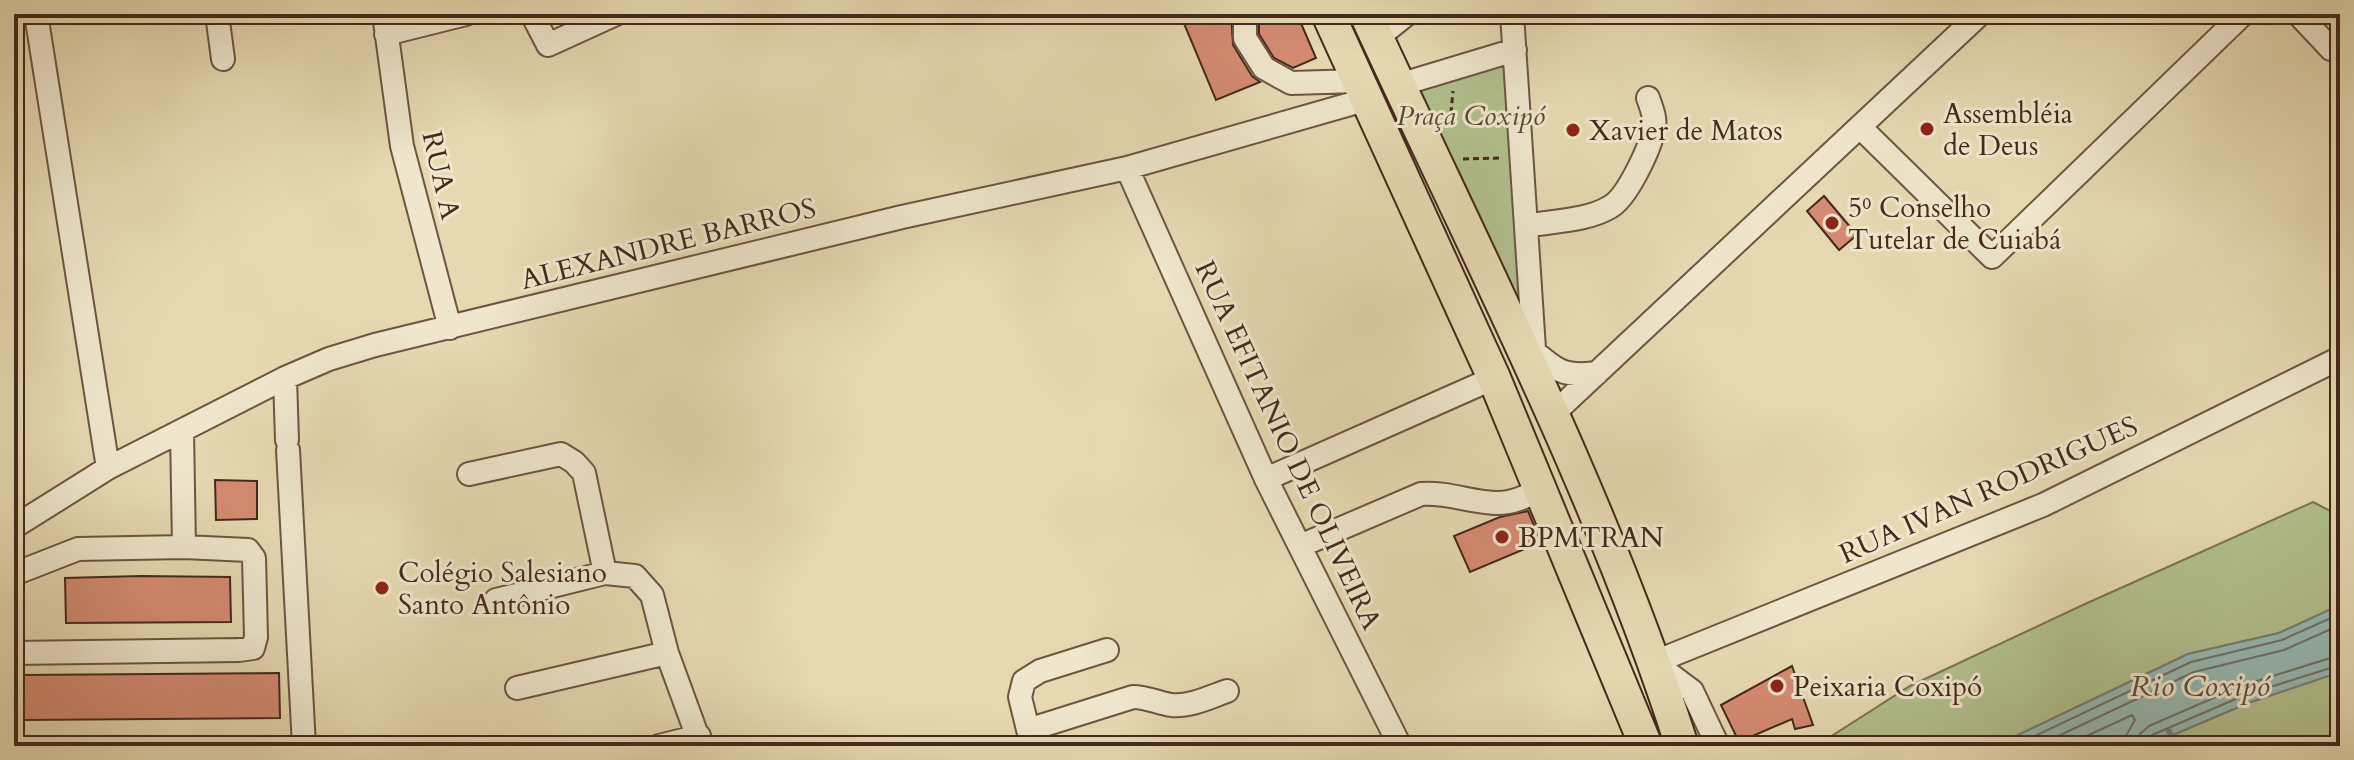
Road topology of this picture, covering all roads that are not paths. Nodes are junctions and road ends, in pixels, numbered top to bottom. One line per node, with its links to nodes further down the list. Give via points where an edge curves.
1 (36, 14): 32 (street)
2 (217, 14): 17 (street)
3 (466, 14): 13 (street, RUA A)
4 (532, 14): 5 (street, via 548,45)
5 (616, 14)
6 (1245, 14): 19 (street, via 1245,38 1264,68 1291,83)
7 (1328, 14): 19 (highway)
8 (1407, 14): 14 (street)
9 (1512, 14): 16 (street)
10 (1980, 14): 21 (street)
11 (2243, 14): 21 (street, via 1992,257)
12 (2298, 14): 15 (street)
13 (385, 24): 24 (street, RUA A, via 402,146)
14 (1371, 26): 18 (highway)
15 (2331, 49)
16 (1515, 50): 18 (street); 23 (street)
17 (223, 59)
18 (1399, 85): 25 (highway)
19 (1364, 90): 22 (street, ALEXANDRE BARROS); 29 (highway)
20 (1648, 98): 23 (street, via 1655,124 1651,139 1614,206 1597,214)
21 (1860, 127): 27 (street)
22 (1127, 168): 24 (street, ALEXANDRE BARROS, via 902,217); 34 (street, RUA EFITANIO DE OLIVEIRA)
23 (1526, 226): 25 (street)
24 (450, 328): 28 (street, ALEXANDRE BARROS, via 375,345)
25 (1529, 354): 27 (street, via 1565,373); 30 (highway)
26 (2340, 358): 45 (street, RUA IVAN RODRIGUES, via 2043,505)
27 (1597, 373): 30 (street)
28 (285, 378): 31 (street, ALEXANDRE BARROS); 50 (street)
29 (1494, 378): 34 (street); 35 (highway)
30 (1553, 414): 45 (highway)
31 (182, 431): 32 (street, ALEXANDRE BARROS); 38 (street)
32 (108, 468): 36 (street, ALEXANDRE BARROS)
33 (469, 474): 39 (street, via 561,454 574,462 584,473)
34 (1266, 479): 37 (street, RUA EFITANIO DE OLIVEIRA)
35 (1540, 490): 37 (street, via 1496,503 1421,494); 53 (highway)
36 (14, 527)
37 (1300, 546): 52 (street, RUA EFITANIO DE OLIVEIRA)
38 (184, 547): 40 (street, via 78,549); 43 (street, via 248,550 254,558 253,648)
39 (605, 573): 41 (street); 44 (street, via 635,576 652,595)
40 (14, 574)
41 (496, 600)
42 (1107, 650): 48 (street, via 1024,681 1020,697)
43 (14, 653)
44 (667, 653): 46 (street); 49 (street)
45 (1656, 663): 54 (highway); 55 (street, via 1692,691)
46 (517, 688)
47 (1227, 691): 48 (street, via 1176,705 1133,697)
48 (1030, 738)
49 (700, 741): 51 (street)
50 (304, 746)
51 (659, 746)
52 (1400, 746)
53 (1646, 746)
54 (1682, 746)
55 (1718, 746)

